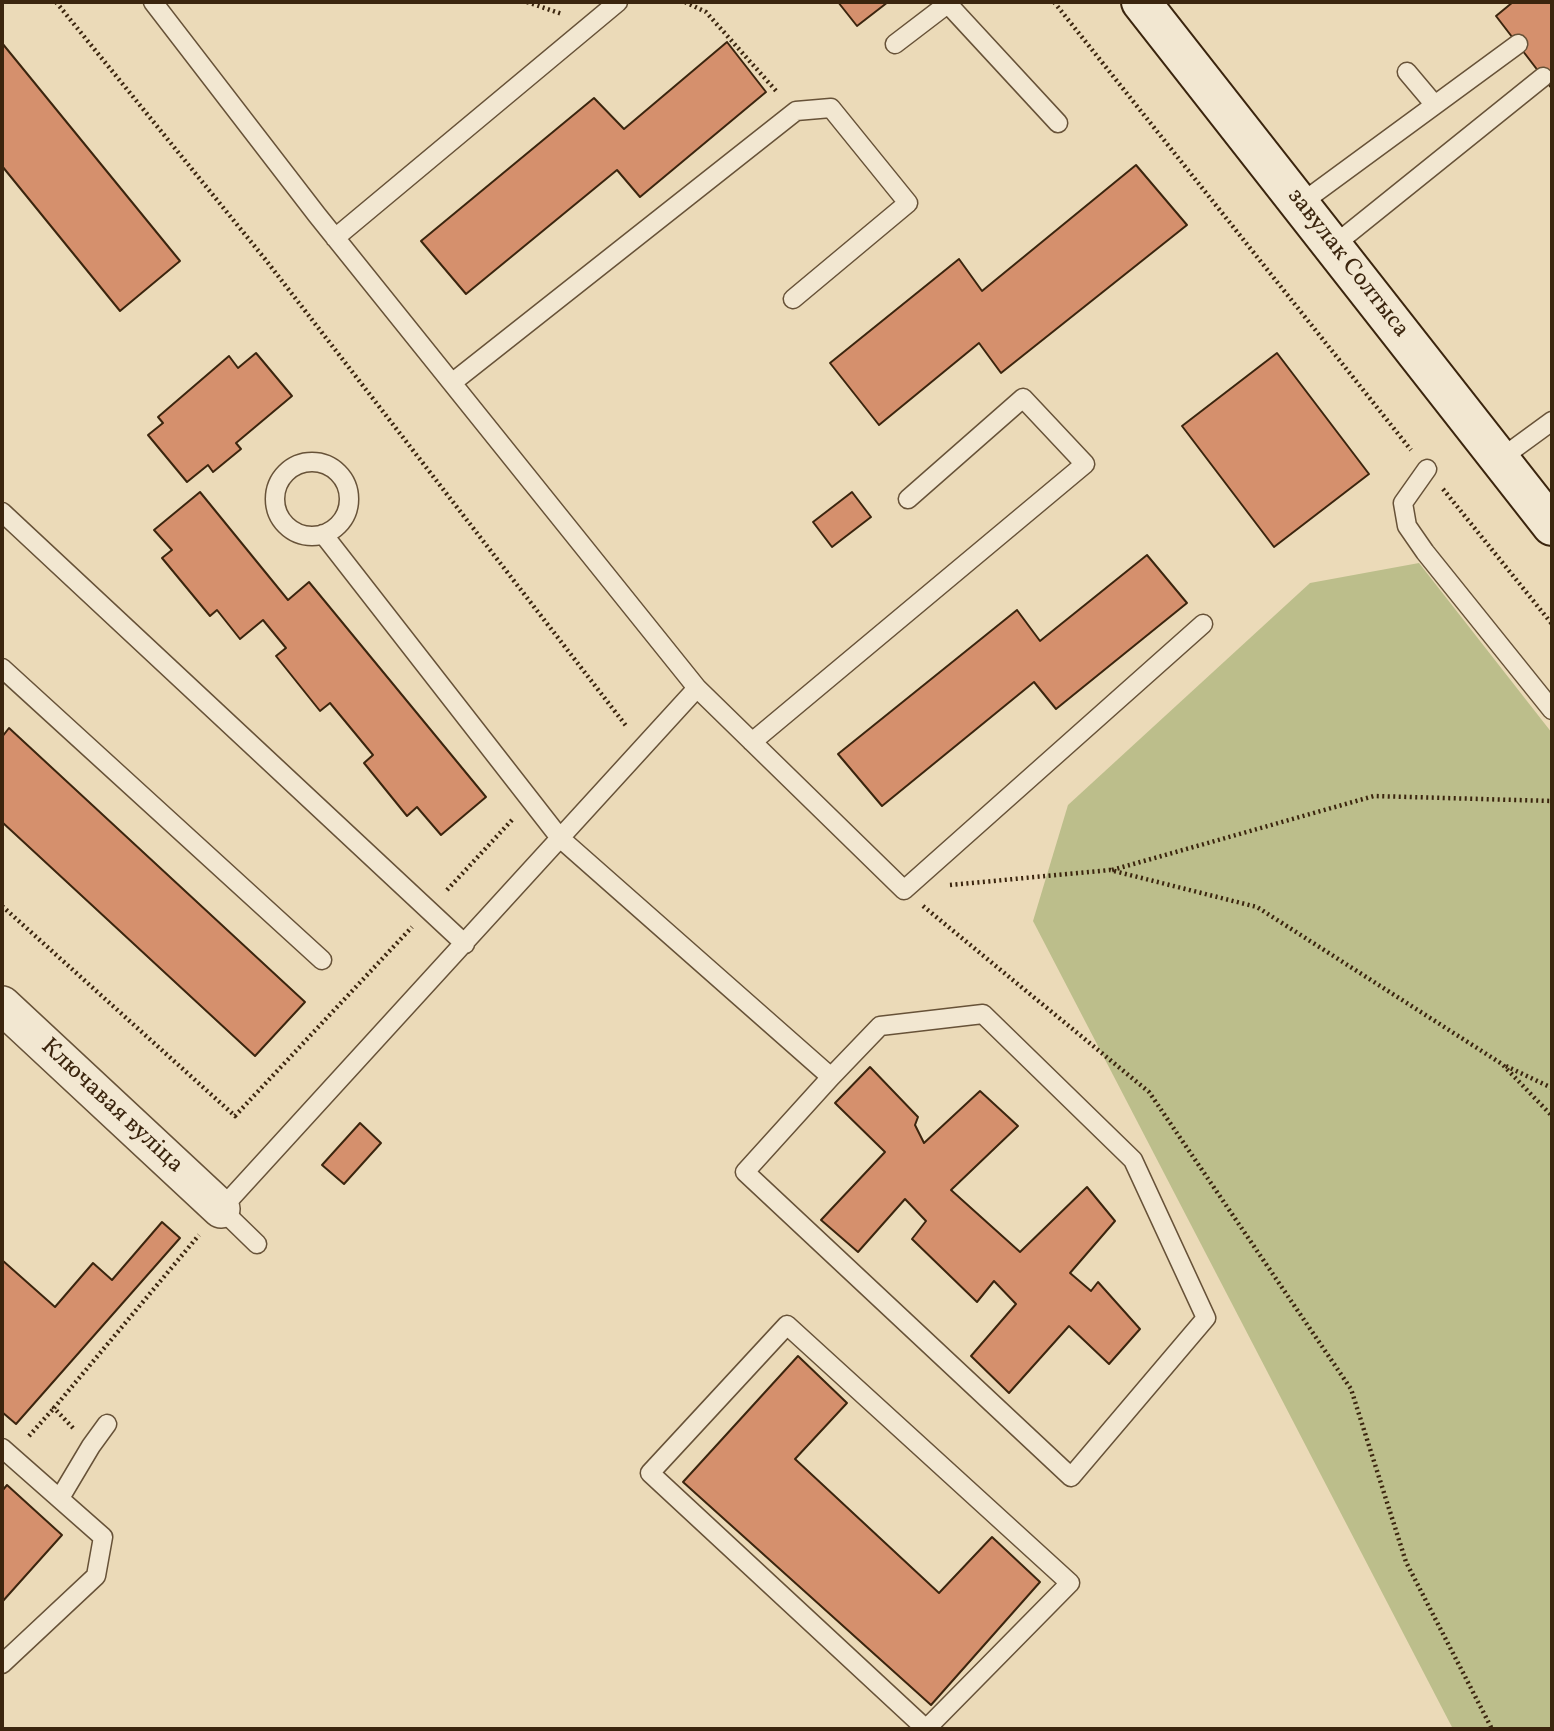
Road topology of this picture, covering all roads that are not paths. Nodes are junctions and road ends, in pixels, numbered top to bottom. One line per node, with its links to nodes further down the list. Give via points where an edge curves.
1 (153, 2): 12 (lane)
2 (618, 2): 12 (lane)
3 (1141, 2): 11 (street, завулак Солтыса)
4 (949, 3): 5 (lane); 10 (lane)
5 (895, 44)
6 (1518, 44): 9 (lane)
7 (1407, 72): 9 (lane)
8 (1543, 77): 13 (lane)
9 (1434, 104): 11 (lane)
10 (1058, 123)
11 (1300, 204): 13 (street, завулак Солтыса)
12 (335, 238): 15 (lane)
13 (1333, 246): 17 (street, завулак Солтыса)
14 (793, 299): 15 (lane, via 908,203 831,108 796,111)
15 (453, 382): 25 (lane)
16 (1552, 421): 17 (lane)
17 (1500, 459): 21 (street, завулак Солтыса)
18 (1427, 469): 26 (lane, via 1403,503 1407,526)
19 (908, 499): 27 (lane, via 1023,398 1085,464)
20 (2, 512): 29 (lane)
21 (1552, 526)
22 (323, 534): 22 (lane, via 311,536 288,527 276,506 279,483 307,462 319,462 340,474 349,496 343,519); 28 (lane)
23 (1203, 624): 27 (lane, via 904,890)
24 (2, 668): 30 (lane)
25 (697, 688): 27 (lane); 28 (lane)
26 (1552, 710)
27 (752, 742)
28 (561, 838): 29 (lane); 32 (lane)
29 (464, 944): 33 (lane)
30 (322, 960)
31 (2, 1005): 33 (street, Ключавая вуліца)
32 (831, 1077): 32 (lane, via 880,1026 983,1014 1133,1160 1206,1318 1071,1477 745,1172)
33 (221, 1209): 34 (lane)
34 (257, 1244)
35 (107, 1424): 38 (lane)
36 (6, 1452): 38 (lane)
37 (650, 1473): 37 (lane, via 787,1325 1070,1583 926,1729)
38 (60, 1498): 39 (lane, via 103,1537 96,1576)
39 (2, 1664)

